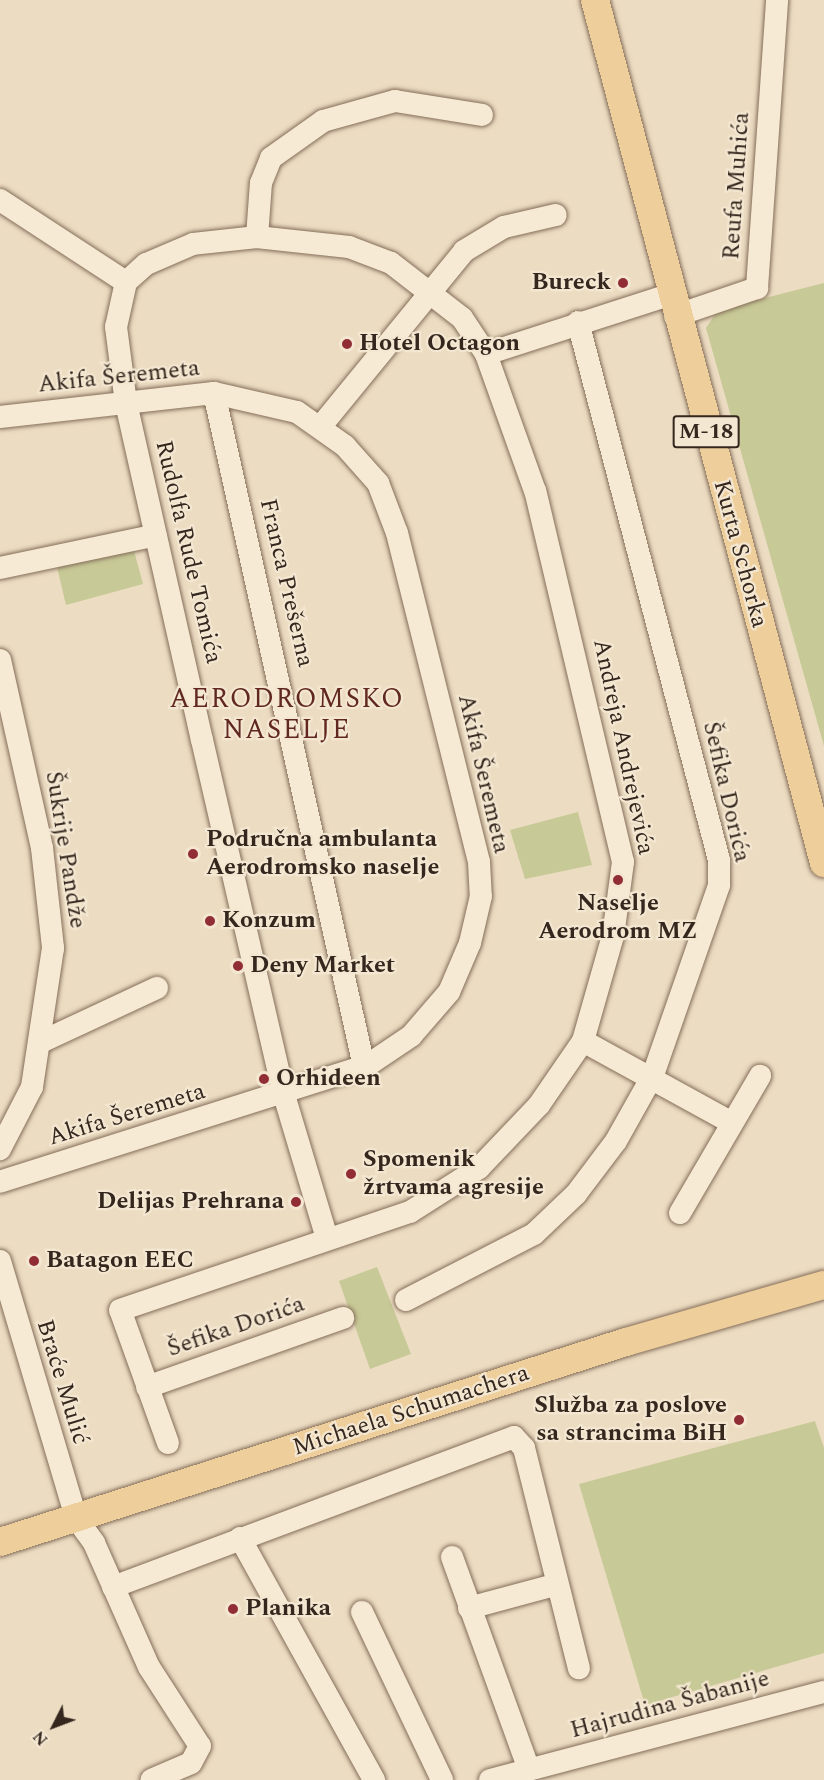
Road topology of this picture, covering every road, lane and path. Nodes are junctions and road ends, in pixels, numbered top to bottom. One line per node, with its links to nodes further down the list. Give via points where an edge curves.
1 (595, 0): 9 (main road, Kurta Schorka / M-18)
2 (777, 0): 9 (street, Reufa Muhića, via 757,288)
3 (482, 116): 6 (street, via 395,100 323,121 271,158 261,183)
4 (0, 200): 7 (street)
5 (556, 215): 8 (street, via 478,240)
6 (257, 237): 7 (street, Andreja Andrejevića, via 166,251); 8 (street, Andreja Andrejevića, via 349,247 391,263)
7 (126, 282): 13 (street, via 116,327)
8 (432, 290): 11 (street, Andreja Andrejevića, via 462,318); 15 (street)
9 (672, 305): 10 (street); 19 (main road, Kurta Schorka / M-18)
10 (578, 322): 11 (street); 24 (street, Šefika Dorića, via 719,860 719,885)
11 (486, 354): 21 (street, Andreja Andrejevića, via 535,490 623,862 613,936)
12 (214, 393): 13 (street, Akifa Šeremeta); 15 (street, Akifa Šeremeta, via 297,412); 23 (street, Franca Prešerna)
13 (126, 403): 14 (street, Akifa Šeremeta); 16 (street, Rudolfa Rude Tomića)
14 (0, 417)
15 (321, 426): 23 (street, Akifa Šeremeta, via 378,483 397,533 479,862 481,896 470,943 448,992 411,1036)
16 (156, 535): 17 (street); 26 (street, Rudolfa Rude Tomića)
17 (0, 568)
18 (0, 660): 22 (street, Šukrije Pandže, via 50,909 53,948)
19 (823, 859)
20 (157, 988): 22 (street)
21 (583, 1041): 24 (street); 31 (street, Andreja Andrejevića, via 539,1105 449,1191 410,1212)
22 (41, 1042): 28 (street, Šukrije Pandže, via 32,1087)
23 (366, 1066): 26 (street, Akifa Šeremeta)
24 (653, 1076): 27 (street); 34 (street, Šefika Dorića, via 616,1142 555,1216 485,1263)
25 (760, 1076): 27 (street)
26 (284, 1095): 29 (street, Akifa Šeremeta); 31 (street, Rudolfa Rude Tomića)
27 (732, 1123): 30 (street)
28 (0, 1149)
29 (0, 1182)
30 (680, 1213)
31 (327, 1238): 36 (street, Andreja Andrejevića, via 120,1310)
32 (0, 1261): 38 (street, Braće Mulić)
33 (824, 1285): 38 (main road, Michaela Schumachera, via 626,1342)
34 (406, 1300)
35 (343, 1318): 36 (street, Šefika Dorića)
36 (147, 1387): 37 (street, Andreja Andrejevića)
37 (168, 1443)
38 (76, 1518): 40 (main road, Michaela Schumachera); 43 (street, Braće Mulić, via 94,1543)
39 (240, 1538): 42 (street, via 514,1437 524,1448); 43 (street); 50 (street)
40 (0, 1542)
41 (452, 1557): 44 (street)
42 (555, 1586): 44 (street); 46 (street)
43 (113, 1587): 49 (street, via 149,1666 200,1746 191,1763)
44 (470, 1608): 48 (street)
45 (362, 1612): 51 (street)
46 (579, 1668)
47 (824, 1692): 48 (street, Hajrudina Šabanije)
48 (529, 1770): 52 (street, Hajrudina Šabanije)
49 (151, 1780)
50 (374, 1780)
51 (442, 1780)
52 (490, 1780)

